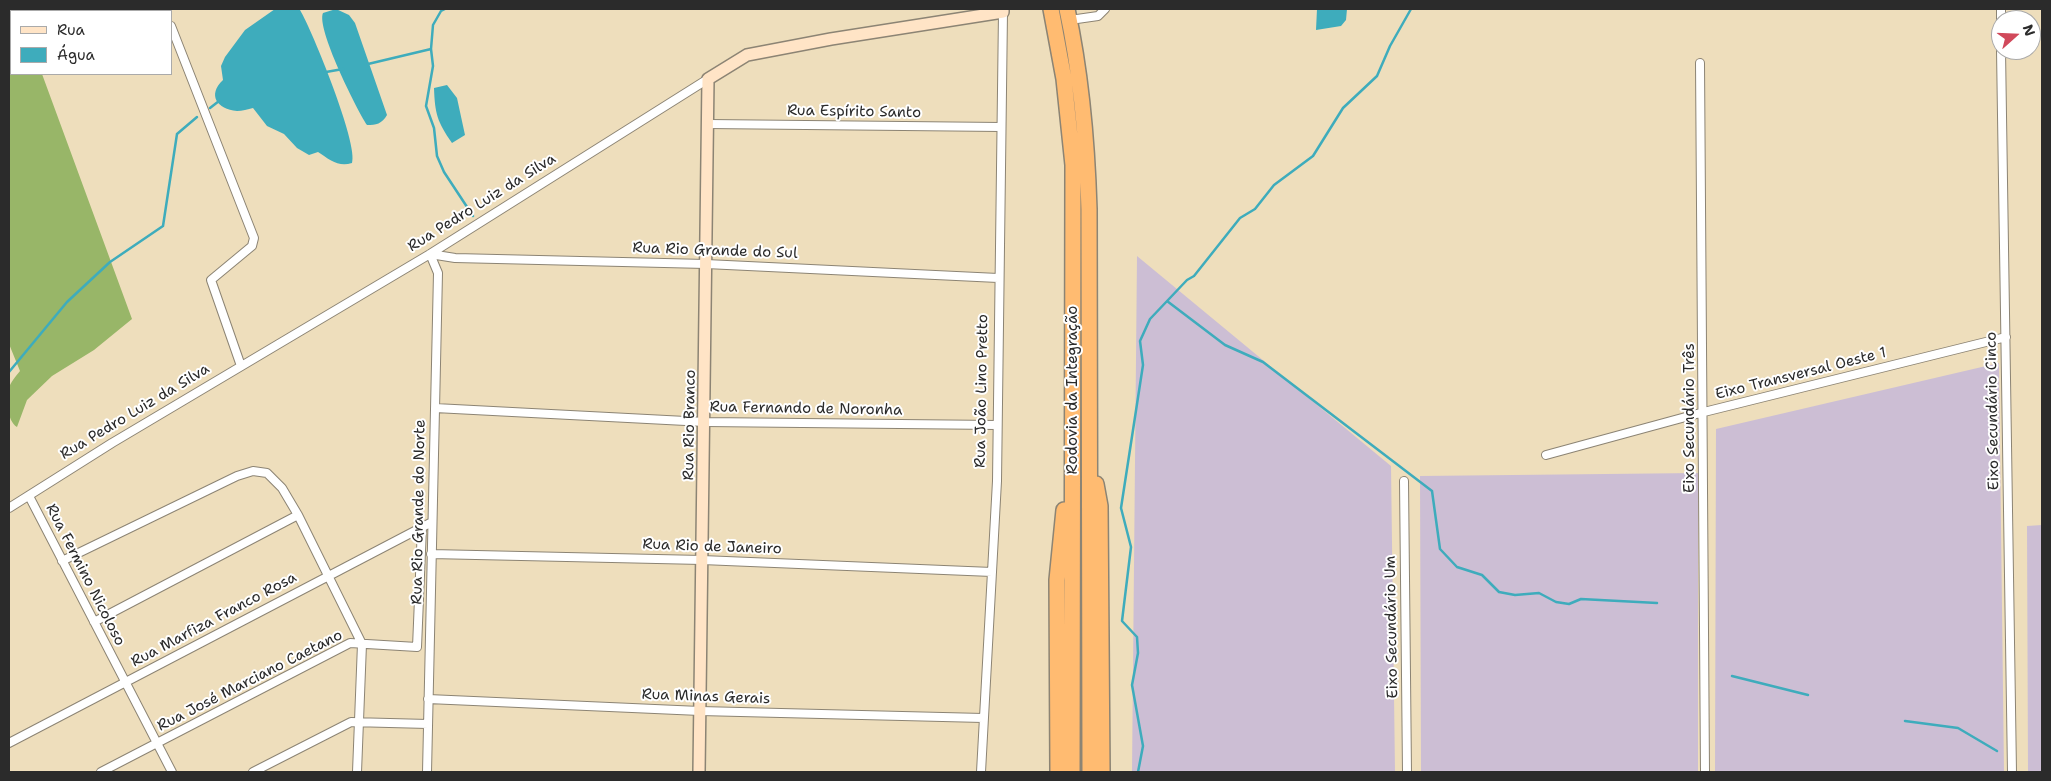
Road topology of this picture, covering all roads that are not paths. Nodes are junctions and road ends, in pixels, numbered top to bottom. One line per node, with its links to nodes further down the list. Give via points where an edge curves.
1 (1051, 9): 22 (highway, Rodovia da Integração, via 1064,79 1073,166)
2 (1105, 9): 4 (street)
3 (1003, 10): 9 (street, Rua Pedro Luiz da Silva, via 747,55); 11 (street, Rua João Lino Pretto)
4 (1097, 12): 5 (street)
5 (1068, 14): 21 (highway, Rodovia da Integração, via 1078,72 1087,162)
6 (172, 29): 16 (street, via 254,238 252,246 211,280)
7 (2002, 60): 15 (street, Eixo Secundário Cinco)
8 (1700, 64): 18 (street, Eixo Secundário Três)
9 (708, 79): 10 (street, Rua Rio Branco); 12 (street, Rua Pedro Luiz da Silva)
10 (708, 124): 11 (street, Rua Espírito Santo); 13 (street, Rua Rio Branco)
11 (1001, 127): 14 (street, Rua João Lino Pretto)
12 (430, 254): 13 (street, Rua Rio Grande do Sul, via 454,258); 16 (street, Rua Pedro Luiz da Silva); 17 (street, Rua Rio Grande do Norte, via 438,273)
13 (706, 264): 14 (street, Rua Rio Grande do Sul); 19 (street, Rua Rio Branco)
14 (998, 278): 20 (street, Rua João Lino Pretto)
15 (2006, 337): 18 (street, Eixo Transversal Oeste 1); 58 (street, Eixo Secundário Cinco)
16 (241, 366): 25 (street, Rua Pedro Luiz da Silva)
17 (435, 408): 19 (street, Rua Fernando de Noronha); 28 (street, Rua Rio Grande do Norte)
18 (1704, 412): 23 (street, Eixo Transversal Oeste 1); 57 (street, Eixo Secundário Três)
19 (705, 422): 20 (street, Rua Fernando de Noronha); 31 (street, Rua Rio Branco)
20 (997, 425): 33 (street, Rua João Lino Pretto)
21 (1089, 451): 54 (highway, Rodovia da Integração); 55 (highway, via 1100,506)
22 (1073, 452): 52 (highway, via 1057,580); 53 (highway, Rodovia da Integração)
23 (1546, 455)
24 (1404, 481): 56 (street, Eixo Secundário Um)
25 (29, 496): 26 (street, Rua Pedro Luiz da Silva); 32 (street, Rua Fermino Nicoloso)
26 (9, 508)
27 (298, 515): 32 (street, via 282,488 267,473 252,471); 34 (street); 35 (street)
28 (432, 522): 29 (street, Rua Marfiza Franco Rosa); 30 (street, Rua Rio Grande do Norte)
29 (422, 527): 34 (street, Rua Marfiza Franco Rosa); 36 (street, Rua José Marciano Caetano, via 418,647)
30 (431, 554): 31 (street, Rua Rio de Janeiro); 38 (street, Rua Rio Grande do Norte)
31 (702, 560): 33 (street, Rua Rio de Janeiro); 39 (street, Rua Rio Branco)
32 (62, 561): 35 (street, Rua Fermino Nicoloso)
33 (992, 572): 40 (street, Rua João Lino Pretto)
34 (328, 576): 36 (street); 37 (street, Rua Marfiza Franco Rosa)
35 (94, 622): 37 (street, Rua Fermino Nicoloso)
36 (362, 644): 41 (street); 44 (street, Rua José Marciano Caetano, via 350,643)
37 (125, 682): 43 (street, Rua Marfiza Franco Rosa); 44 (street, Rua Fermino Nicoloso)
38 (428, 699): 39 (street, Rua Minas Gerais); 42 (street, Rua Rio Grande do Norte)
39 (700, 711): 40 (street, Rua Minas Gerais); 50 (street, Rua Rio Branco)
40 (983, 718): 51 (street, Rua João Lino Pretto)
41 (359, 722): 42 (street); 47 (street, via 351,722); 48 (street)
42 (428, 724): 49 (street, Rua Rio Grande do Norte)
43 (9, 743)
44 (157, 743): 45 (street, Rua José Marciano Caetano); 46 (street, Rua Fermino Nicoloso)
45 (101, 772)
46 (172, 772)
47 (253, 772)
48 (357, 772)
49 (426, 772)
50 (699, 772)
51 (981, 772)
52 (1058, 772)
53 (1072, 772)
54 (1090, 772)
55 (1102, 772)
56 (1407, 772)
57 (1705, 772)
58 (2012, 772)

